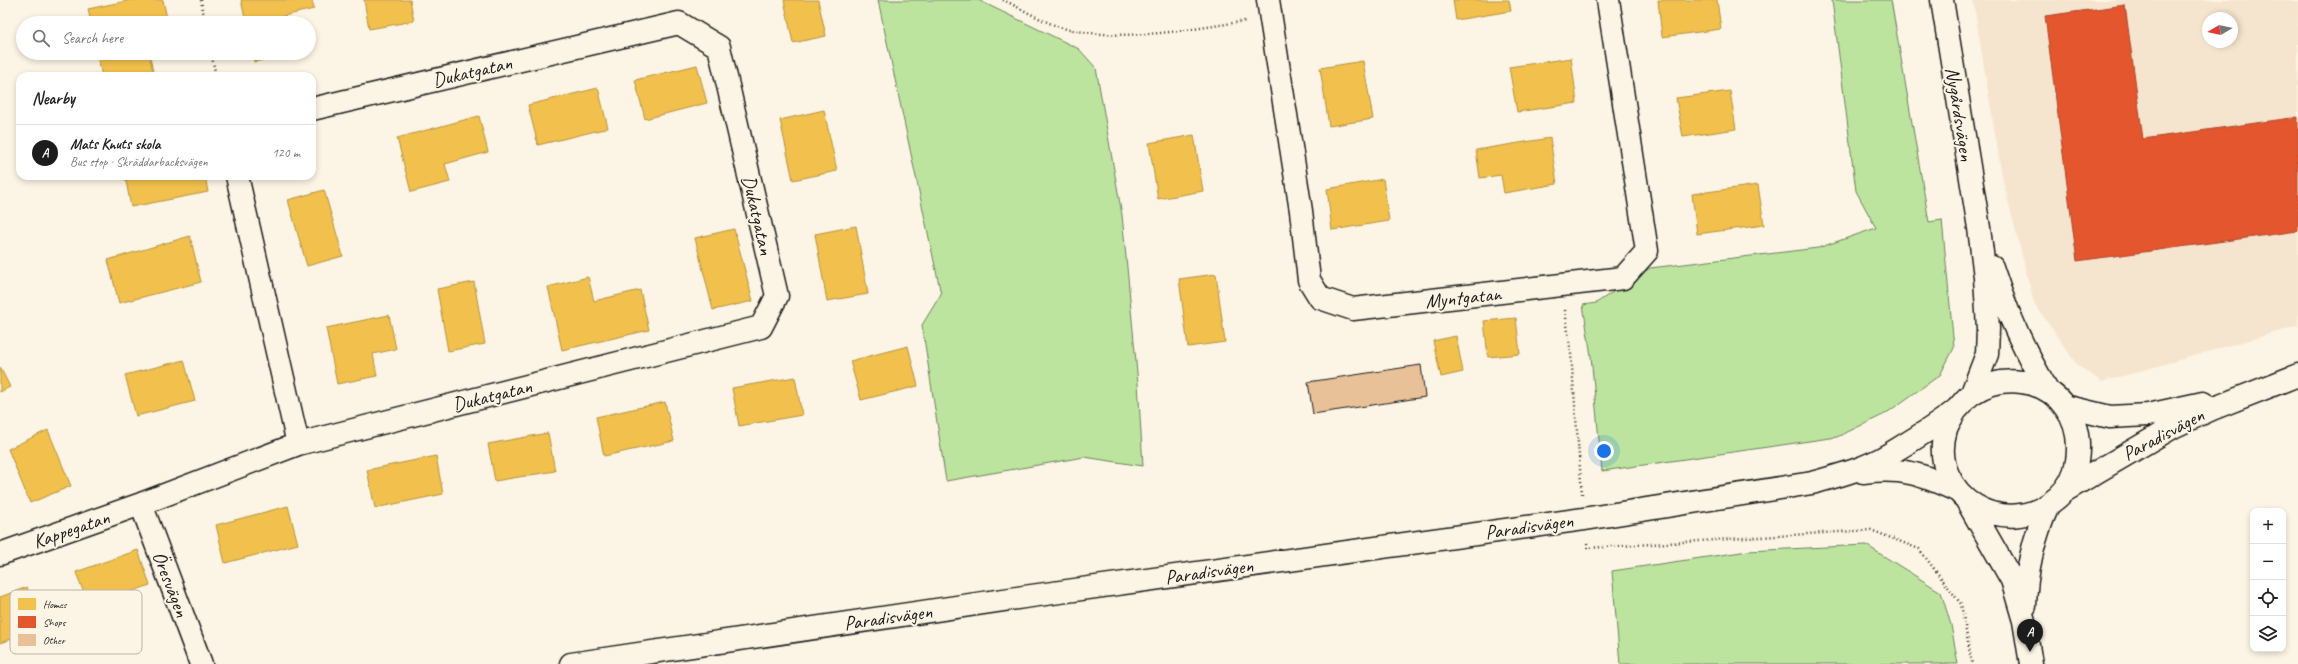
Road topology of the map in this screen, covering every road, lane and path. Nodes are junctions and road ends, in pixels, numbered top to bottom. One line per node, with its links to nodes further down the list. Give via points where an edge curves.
1 (201, 0): 6 (path)
2 (1003, 0): 5 (path, via 1066,28 1114,36 1161,34)
3 (1608, 0): 5 (street, Myntgatan, via 1647,251 1623,278 1353,309 1320,298 1309,280 1301,211)
4 (1942, 0): 11 (street, Nygårdsvägen)
5 (1269, 8)
6 (204, 16)
7 (213, 60): 8 (path)
8 (215, 72)
9 (316, 108): 18 (street, Dukatgatan, via 680,23 719,47 777,296 761,327)
10 (238, 180): 18 (street)
11 (1979, 228): 14 (street, Nygårdsvägen, via 2009,316 2025,353); 15 (street, Nygårdsvägen, via 1985,277 1987,354)
12 (2298, 376): 13 (street, Paradisvägen)
13 (2266, 387): 16 (street, Paradisvägen, via 2148,415 2110,417); 20 (street, Paradisvägen, via 2173,427)
14 (2048, 391): 15 (street, via 2029,383 2009,381 1990,384); 16 (street)
15 (1972, 393): 17 (street)
16 (2064, 406): 20 (street, via 2076,426 2079,448 2076,471)
17 (1956, 410): 19 (street, Paradisvägen, via 1887,456); 21 (street, via 1946,429 1943,451 1948,472)
18 (298, 444): 22 (street, Dukatgatan)
19 (1845, 473): 21 (street, Paradisvägen, via 1908,471); 27 (street, Paradisvägen, via 1812,483 1584,519 1016,598)
20 (2065, 491): 23 (street)
21 (1962, 495): 23 (street, via 1984,511 2006,517 2028,515); 25 (street, via 2012,580)
22 (141, 504): 24 (street, Kappegatan); 26 (street, Öresvägen)
23 (2048, 506): 25 (street, via 2036,532 2030,556)
24 (0, 553)
25 (2024, 621): 28 (street)
26 (201, 664)
27 (571, 664)
28 (2032, 664)

